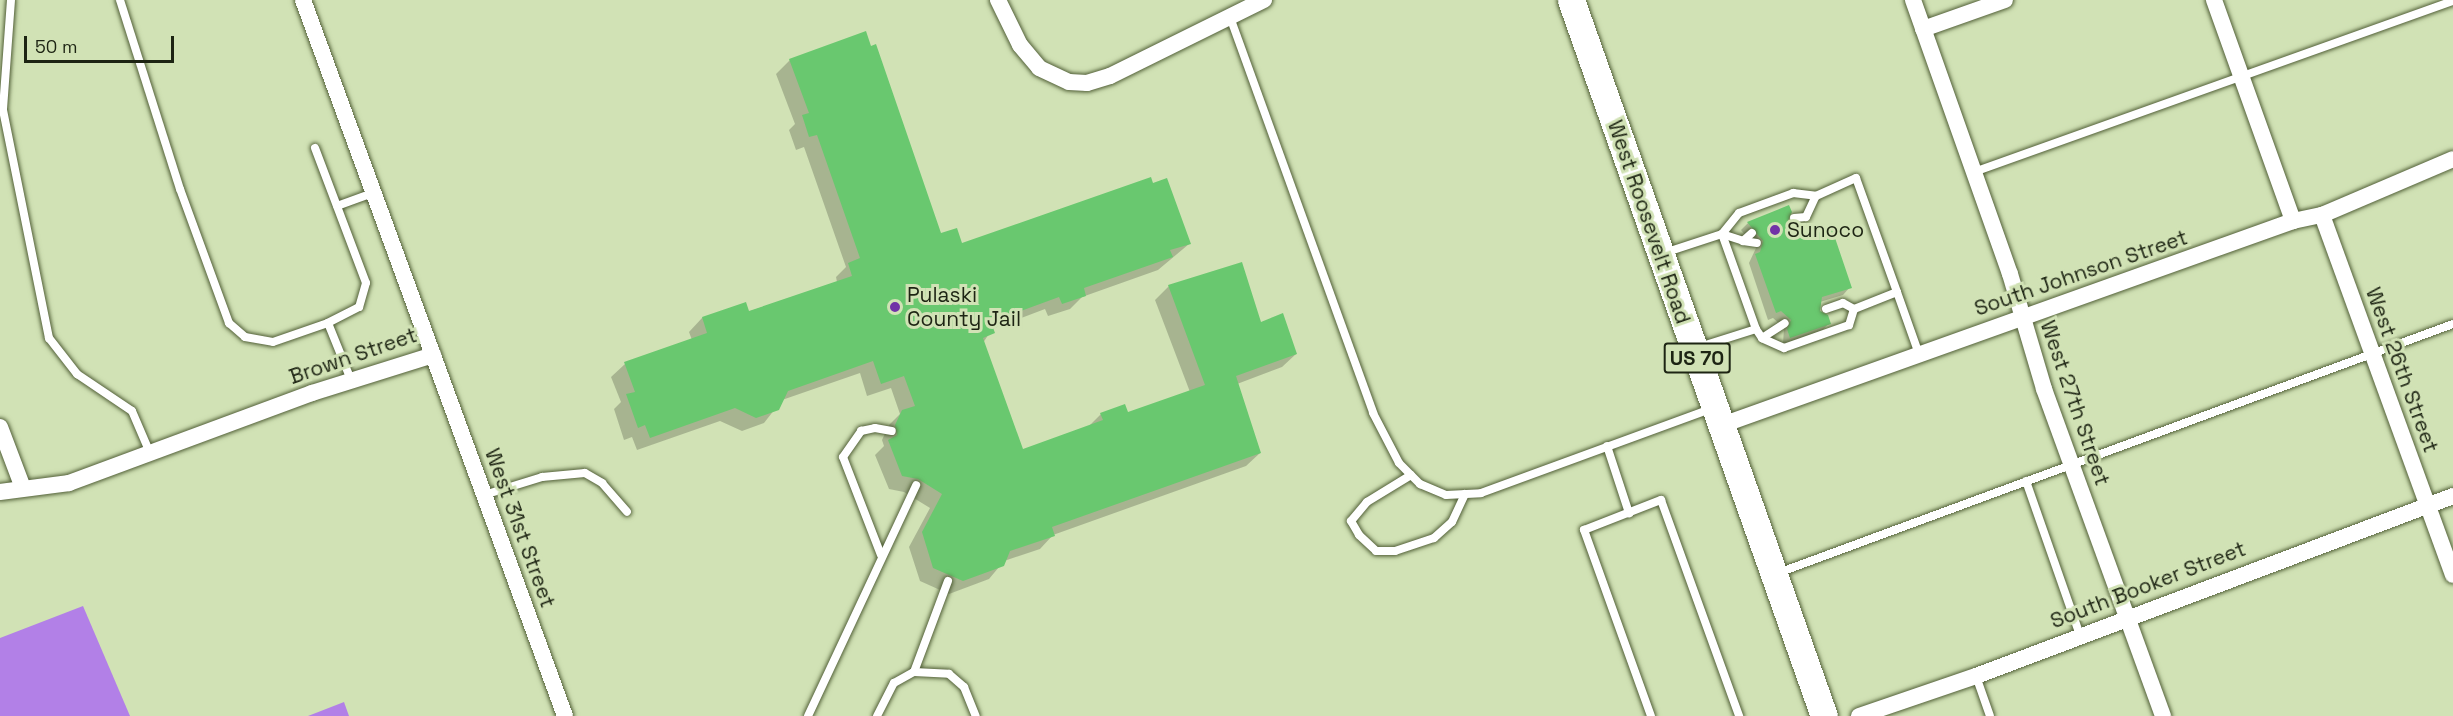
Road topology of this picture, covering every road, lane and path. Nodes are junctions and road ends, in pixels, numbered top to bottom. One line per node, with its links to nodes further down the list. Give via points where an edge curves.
1 (11, 0): 48 (lane, via 3,110 49,338 77,374 132,411)
2 (120, 0): 34 (lane, via 180,189 229,323 245,337 273,342)
3 (303, 0): 17 (street, Brown Street)
4 (998, 0): 11 (street, via 1025,54 1039,68 1069,82 1088,83 1110,76)
5 (1264, 0): 11 (street)
6 (1571, 0): 29 (main road, West Roosevelt Road / US 70)
7 (1913, 0): 12 (street, West 27th Street)
8 (2005, 0): 12 (street)
9 (2214, 0): 13 (street)
10 (2453, 1): 13 (lane)
11 (1230, 17): 50 (lane, via 1373,413 1399,463)
12 (1923, 29): 16 (street, West 27th Street)
13 (2242, 78): 16 (lane); 23 (street)
14 (315, 148): 19 (lane)
15 (2453, 159): 20 (street, South Johnson Street)
16 (1974, 172): 33 (street, West 27th Street)
17 (373, 193): 19 (lane); 42 (street, Brown Street)
18 (1816, 196): 21 (lane); 26 (lane, via 1792,193 1739,213); 30 (lane, via 1856,178)
19 (337, 206): 34 (lane, via 366,282 359,308)
20 (2322, 215): 23 (street, South Johnson Street); 40 (street, West 26th Street)
21 (1806, 217): 22 (lane); 24 (lane)
22 (1794, 218)
23 (2293, 221): 33 (street, South Johnson Street)
24 (1798, 227)
25 (1752, 233): 27 (lane)
26 (1722, 234): 27 (lane); 29 (lane); 37 (lane)
27 (1743, 241): 28 (lane)
28 (1756, 243)
29 (1660, 254): 39 (main road, West Roosevelt Road / US 70)
30 (1897, 292): 32 (lane); 41 (lane)
31 (1826, 309): 32 (lane, via 1843,303)
32 (1854, 309): 38 (lane, via 1849,324 1784,348)
33 (2022, 319): 41 (street, South Johnson Street); 49 (street, West 27th Street)
34 (328, 323): 43 (lane)
35 (1785, 323): 38 (lane)
36 (2453, 324): 40 (lane)
37 (1756, 329): 38 (lane); 39 (lane)
38 (1762, 338)
39 (1694, 349): 44 (main road, West Roosevelt Road / US 70)
40 (2373, 353): 49 (lane); 58 (street, West 26th Street)
41 (1919, 354): 44 (street, South Johnson Street)
42 (433, 355): 43 (street, Brown Street); 56 (street, West 31st Street)
43 (351, 380): 48 (street, Brown Street)
44 (1718, 416): 47 (lane); 62 (main road, West Roosevelt Road / US 70)
45 (0, 427): 53 (street)
46 (892, 431): 61 (lane, via 861,431 843,457)
47 (1607, 446): 55 (lane, via 1481,493); 60 (lane)
48 (150, 453): 53 (street, Brown Street, via 69,483)
49 (2071, 465): 51 (lane); 65 (street, West 27th Street)
50 (1411, 475): 55 (lane, via 1420,484 1446,495); 55 (lane, via 1367,502 1351,520 1359,535 1376,551 1395,550 1434,538 1452,522)
51 (2026, 481): 62 (lane); 66 (lane)
52 (916, 485): 61 (lane)
53 (23, 488): 54 (street, Brown Street)
54 (0, 492)
55 (1465, 494)
56 (484, 495): 59 (lane, via 542,477 585,472 602,483); 69 (street, West 31st Street)
57 (2453, 496): 58 (street, South Booker Street)
58 (2429, 505): 63 (street, West 26th Street); 65 (street, South Booker Street)
59 (627, 512)
60 (1629, 513): 73 (lane, via 1584,530); 74 (lane, via 1661,500)
61 (882, 555): 70 (lane)
62 (1773, 575): 75 (main road, West Roosevelt Road / US 70)
63 (2453, 575)
64 (948, 581): 67 (lane)
65 (2127, 617): 66 (street, South Booker Street); 78 (street, West 27th Street)
66 (2080, 635): 68 (street, South Booker Street)
67 (914, 672): 71 (lane, via 894,683); 72 (lane, via 950,674 964,687)
68 (1976, 676): 76 (street, South Booker Street); 77 (lane)
69 (565, 716)
70 (808, 716)
71 (877, 716)
72 (975, 716)
73 (1651, 716)
74 (1739, 716)
75 (1824, 716)
76 (1859, 716)
77 (1990, 716)
78 (2163, 716)

